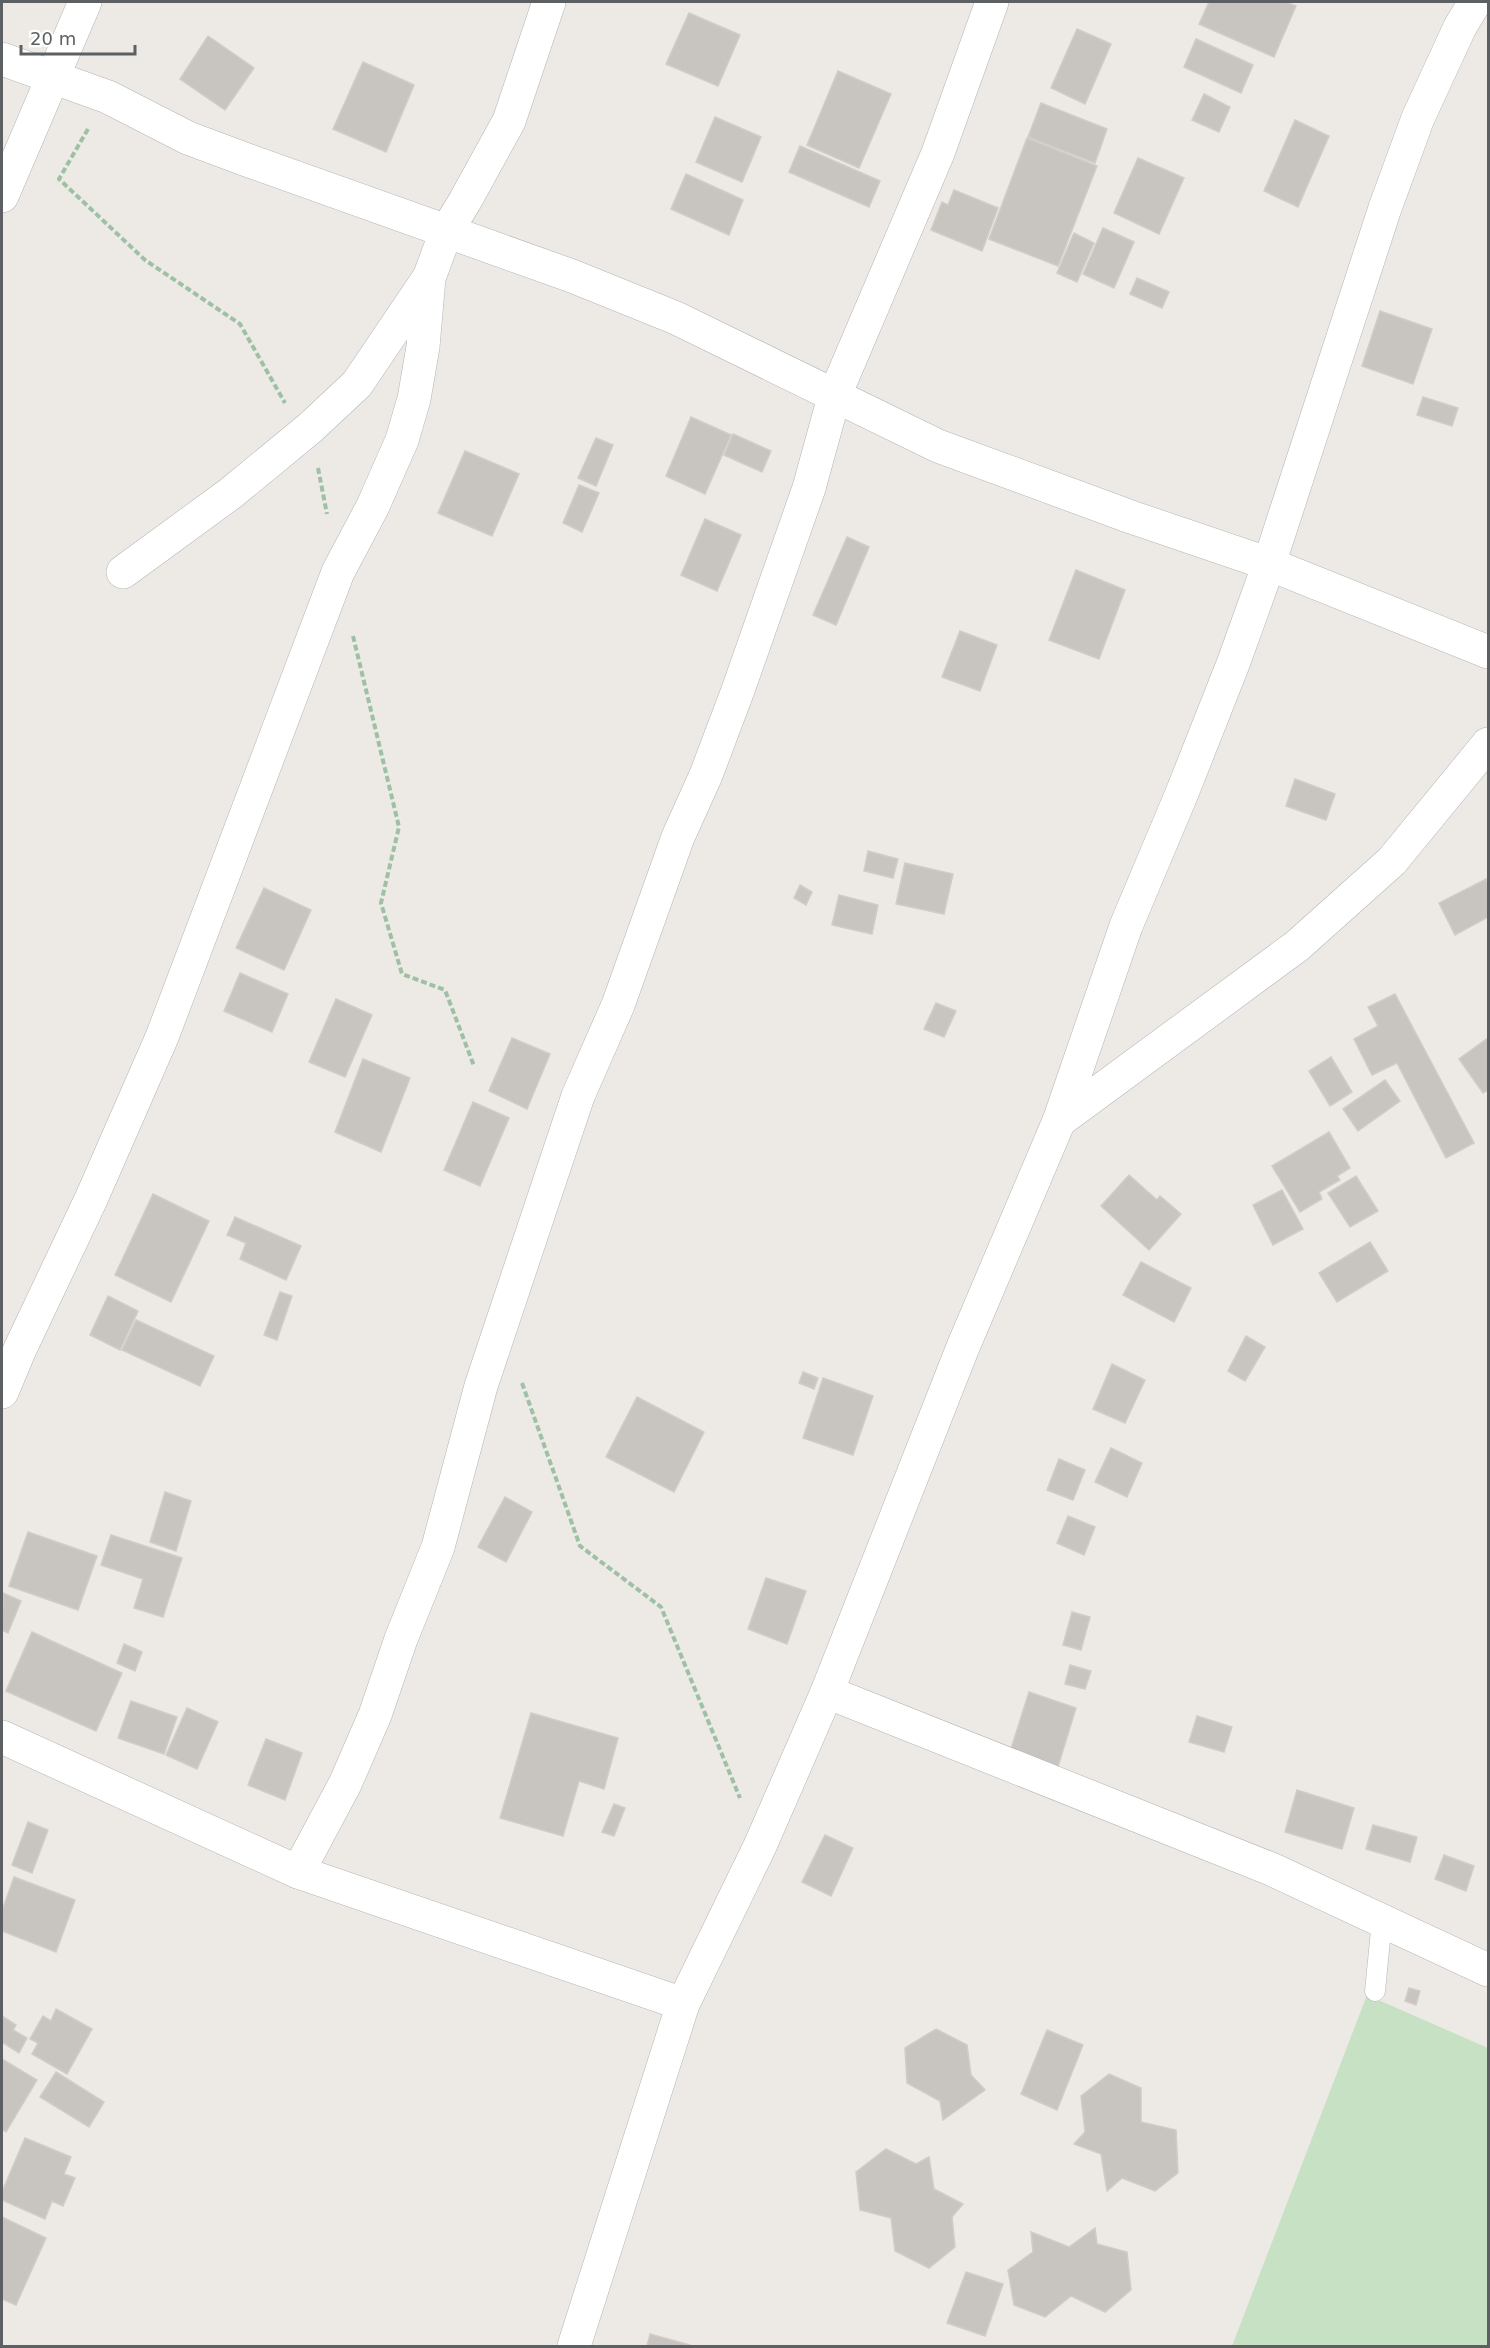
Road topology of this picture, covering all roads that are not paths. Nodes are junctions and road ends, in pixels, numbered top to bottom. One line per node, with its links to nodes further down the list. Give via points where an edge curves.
1 (85, 2): 6 (street)
2 (549, 2): 8 (street, via 509,121)
3 (992, 2): 10 (street, via 938,153)
4 (1475, 2): 11 (street, via 1418,118 1385,208)
5 (2, 59): 6 (street)
6 (52, 78): 7 (street); 8 (street, via 108,97 198,142)
7 (2, 196)
8 (446, 232): 9 (street); 10 (street, via 676,318)
9 (429, 278): 12 (street, via 357,384 231,493); 16 (street, via 423,347 402,440 338,572 162,1037)
10 (834, 397): 11 (street, via 938,446); 19 (street, via 809,488 738,690 678,837 618,1005 578,1096 481,1386 438,1547 371,1725)
11 (1269, 564): 13 (street); 15 (street, via 1182,794 1126,926)
12 (123, 572)
13 (1488, 652)
14 (1488, 744): 15 (street, via 1392,861 1297,946)
15 (1059, 1121): 17 (street, via 963,1347)
16 (2, 1392)
17 (827, 1692): 20 (street, via 1271,1869); 23 (street)
18 (2, 1737): 19 (street)
19 (298, 1872): 23 (street)
20 (1382, 1920): 21 (street); 22 (lane)
21 (1488, 1970)
22 (1375, 1991)
23 (683, 2004): 24 (street)
24 (574, 2346)

